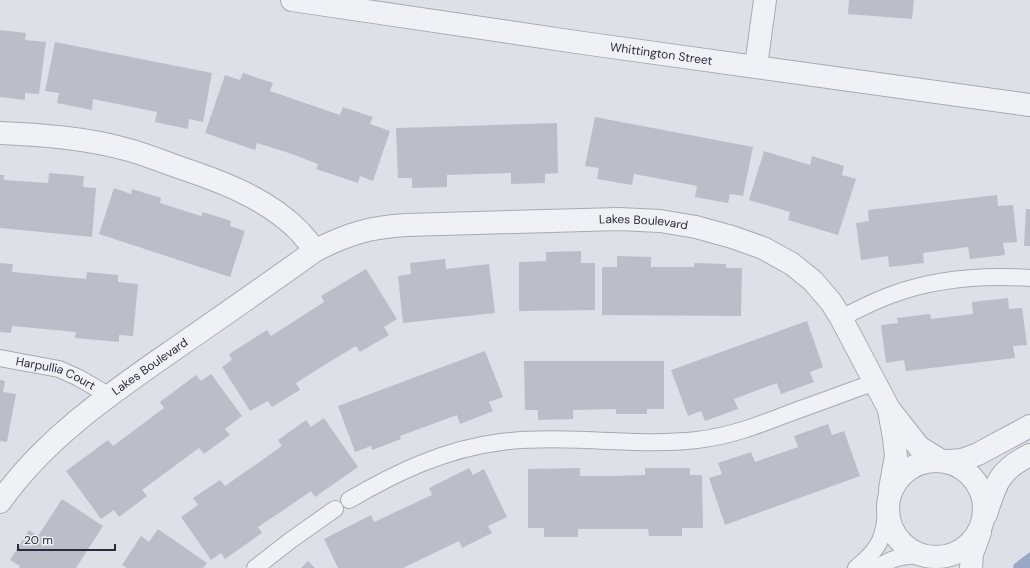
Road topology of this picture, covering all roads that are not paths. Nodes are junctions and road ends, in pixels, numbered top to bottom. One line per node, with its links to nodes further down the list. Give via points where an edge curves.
1 (292, 0): 3 (street, Whittington Street)
2 (765, 0): 3 (street)
3 (756, 66): 4 (street, Whittington Street)
4 (1030, 105)
5 (0, 133): 6 (street, via 55,136 94,142 129,150 220,181 278,214 300,232)
6 (316, 250): 8 (street, Lakes Boulevard, via 340,238 388,226 573,219 660,222 696,227 762,248 792,264 813,280); 11 (street, Lakes Boulevard)
7 (1030, 278): 8 (lane, via 982,277 943,280 890,295)
8 (841, 318): 10 (street, Lakes Boulevard)
9 (0, 358): 11 (lane, Harpullia Court, via 59,369)
10 (875, 382): 12 (street, Lakes Boulevard); 17 (lane, via 719,437 672,441 534,440 476,446 423,462)
11 (108, 395): 18 (street, Lakes Boulevard, via 46,449 13,483)
12 (889, 409): 15 (street, via 919,447); 16 (street, via 896,456)
13 (1030, 426): 15 (street, via 978,454 962,460)
14 (1030, 455): 20 (street, via 1014,464 996,483)
15 (944, 461): 16 (street, via 924,462 909,468 898,479); 20 (street, via 962,467 973,477 981,490 985,504)
16 (889, 499): 21 (street, via 889,522 896,536 907,548); 23 (lane, via 885,528 880,542 869,557)
17 (349, 500)
18 (0, 502)
19 (335, 509): 22 (lane)
20 (982, 524): 21 (street, via 972,542 960,551); 25 (street, via 972,554)
21 (932, 560): 24 (lane, via 901,556)
22 (255, 568)
23 (856, 568)
24 (877, 568)
25 (971, 568)

